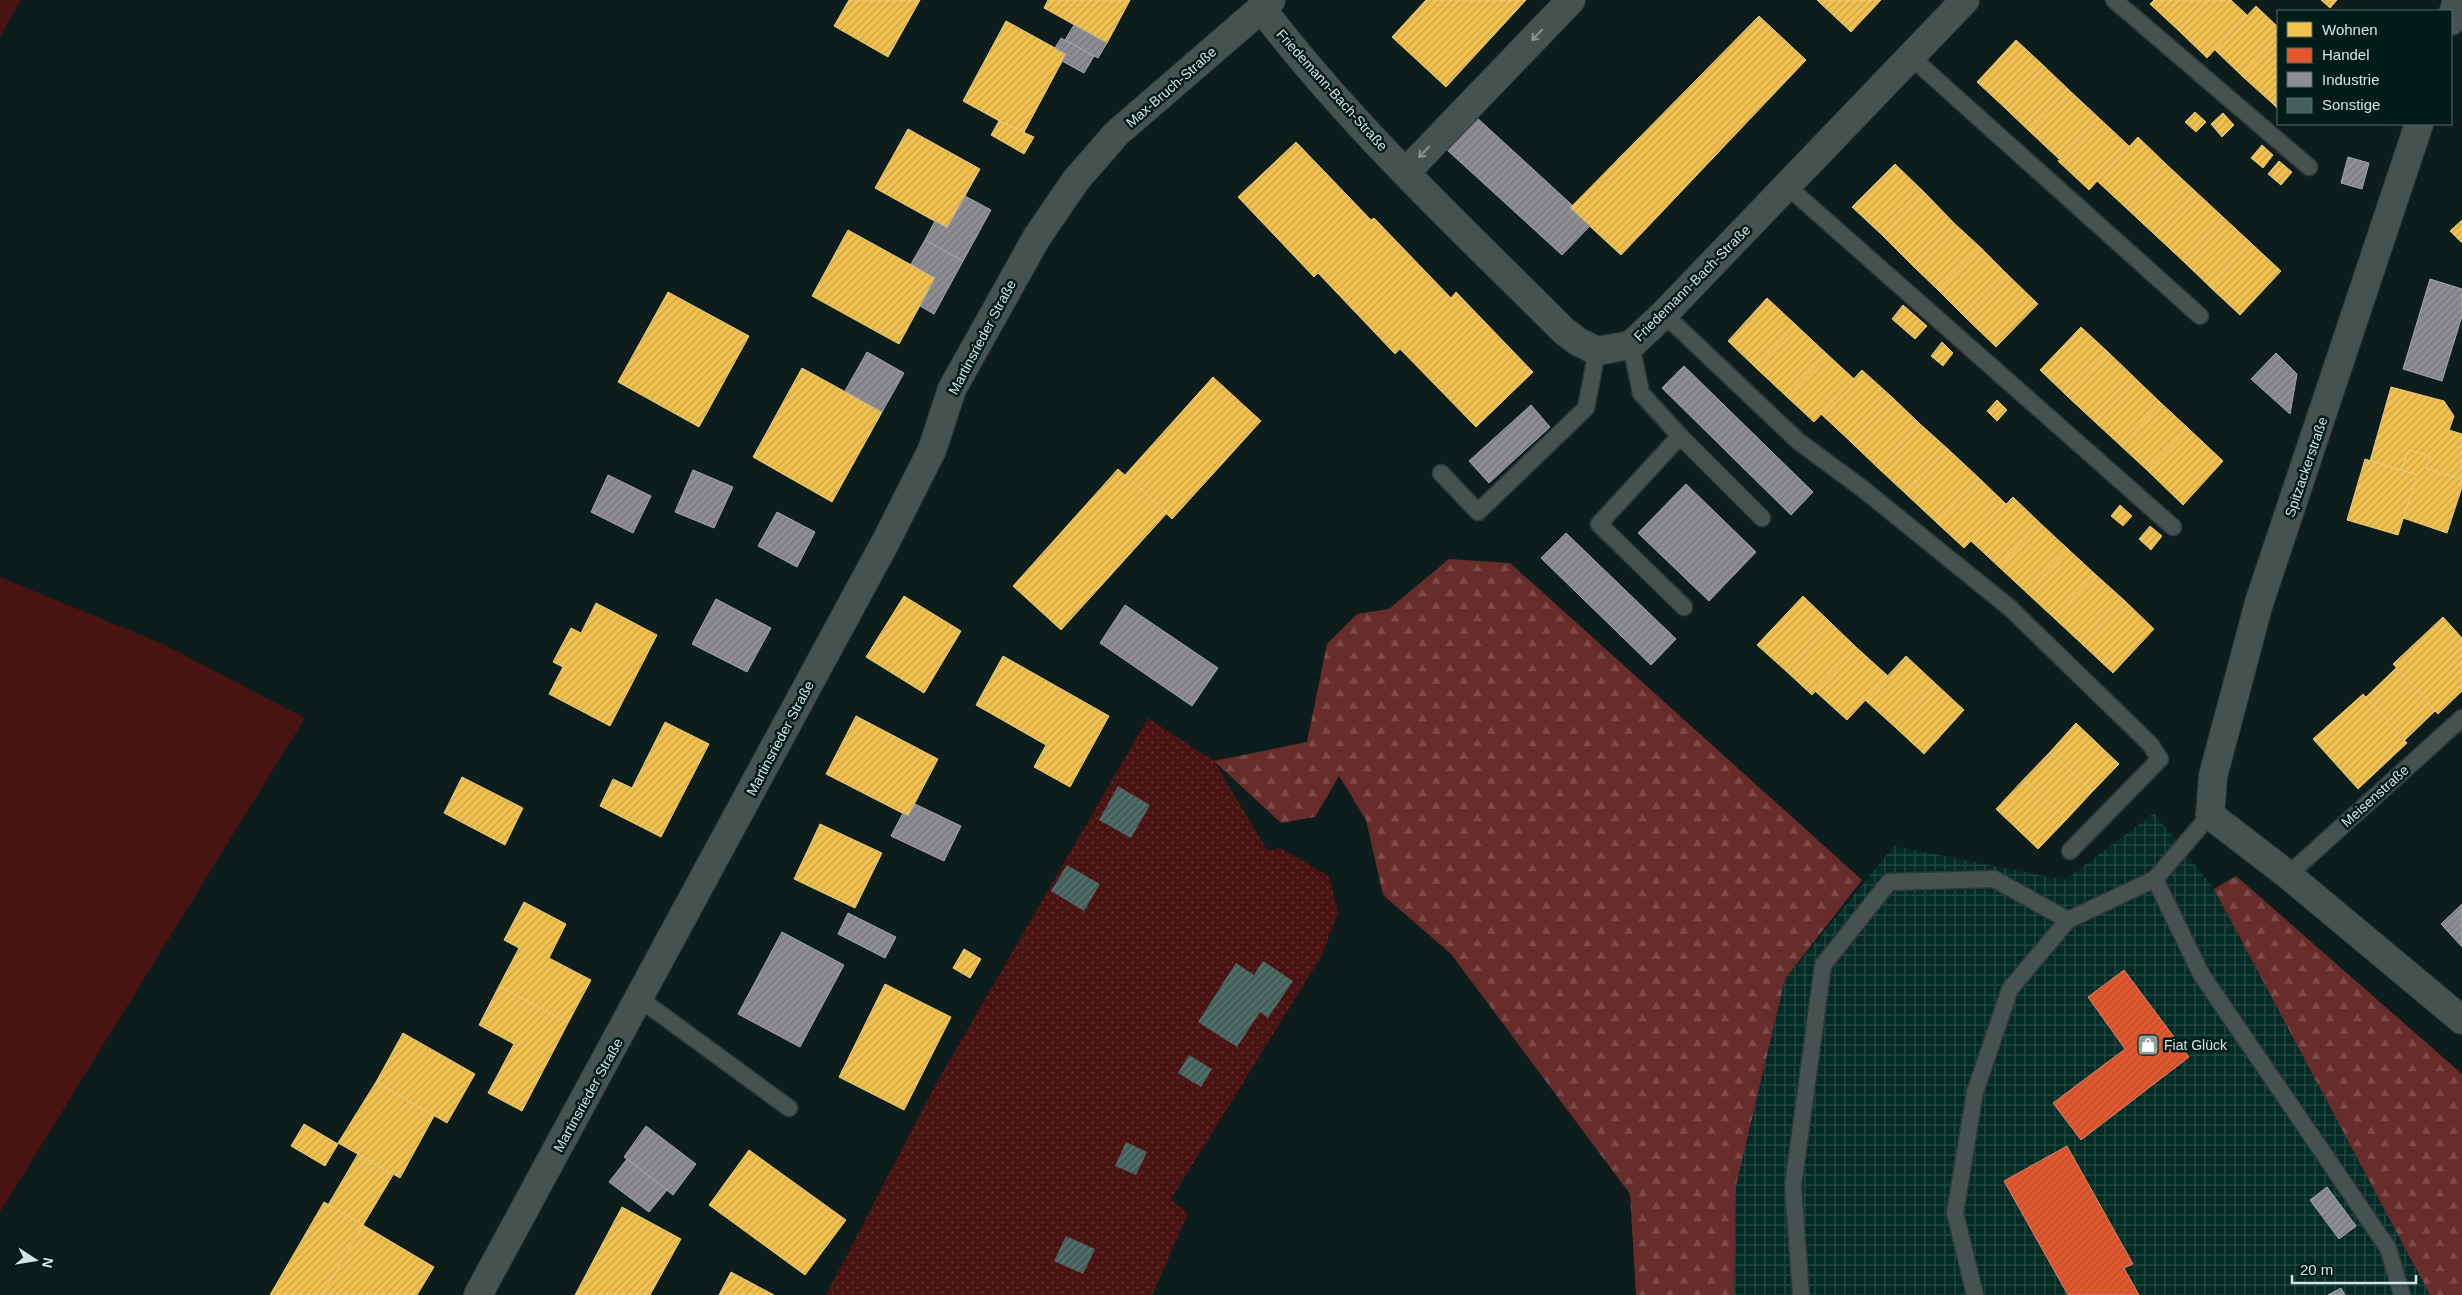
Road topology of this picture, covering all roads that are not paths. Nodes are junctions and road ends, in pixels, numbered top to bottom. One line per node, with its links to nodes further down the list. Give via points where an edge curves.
1 (1571, 0): 10 (street, one-way to 10)
2 (1965, 0): 7 (street, Friedemann-Bach-Straße)
3 (2114, 0): 9 (lane)
4 (2457, 0): 6 (street)
5 (1266, 4): 10 (street, Friedemann-Bach-Straße, via 1300,58); 11 (street, Max-Bruch-Straße, via 1118,133)
6 (2452, 18)
7 (1910, 56): 12 (street, Friedemann-Bach-Straße); 14 (lane)
8 (2419, 125): 23 (street, Spitzackerstraße, via 2259,603 2213,776)
9 (2309, 167)
10 (1406, 172): 16 (street, Friedemann-Bach-Straße, via 1564,331 1577,342)
11 (1076, 180): 28 (street, Martinsrieder Straße, via 1037,237 952,389 932,450 885,543)
12 (1787, 186): 13 (street, Friedemann-Bach-Straße); 20 (lane)
13 (1664, 314): 15 (street, Friedemann-Bach-Straße); 24 (lane, via 1798,441 1863,489 2010,608 2150,744 2160,758)
14 (2200, 316)
15 (1631, 345): 16 (street, Friedemann-Bach-Straße); 17 (lane, via 1641,393)
16 (1597, 351): 18 (lane, via 1586,408 1478,512)
17 (1680, 436): 19 (lane); 21 (lane, via 1599,524)
18 (1441, 472)
19 (1762, 518)
20 (2173, 526)
21 (1684, 607)
22 (2462, 718): 25 (lane, Meisenstraße)
23 (2210, 815): 25 (street); 26 (lane)
24 (2070, 851)
25 (2288, 875): 29 (street)
26 (2155, 878): 27 (lane); 34 (lane, via 2201,974 2388,1248)
27 (2068, 920): 32 (lane, via 1994,879 1890,882 1823,965 1793,1186); 33 (lane, via 2010,989 1975,1092 1955,1213)
28 (640, 998): 30 (lane); 31 (street, Martinsrieder Straße)
29 (2462, 1020)
30 (789, 1108)
31 (478, 1295)
32 (1801, 1295)
33 (1975, 1295)
34 (2402, 1295)

